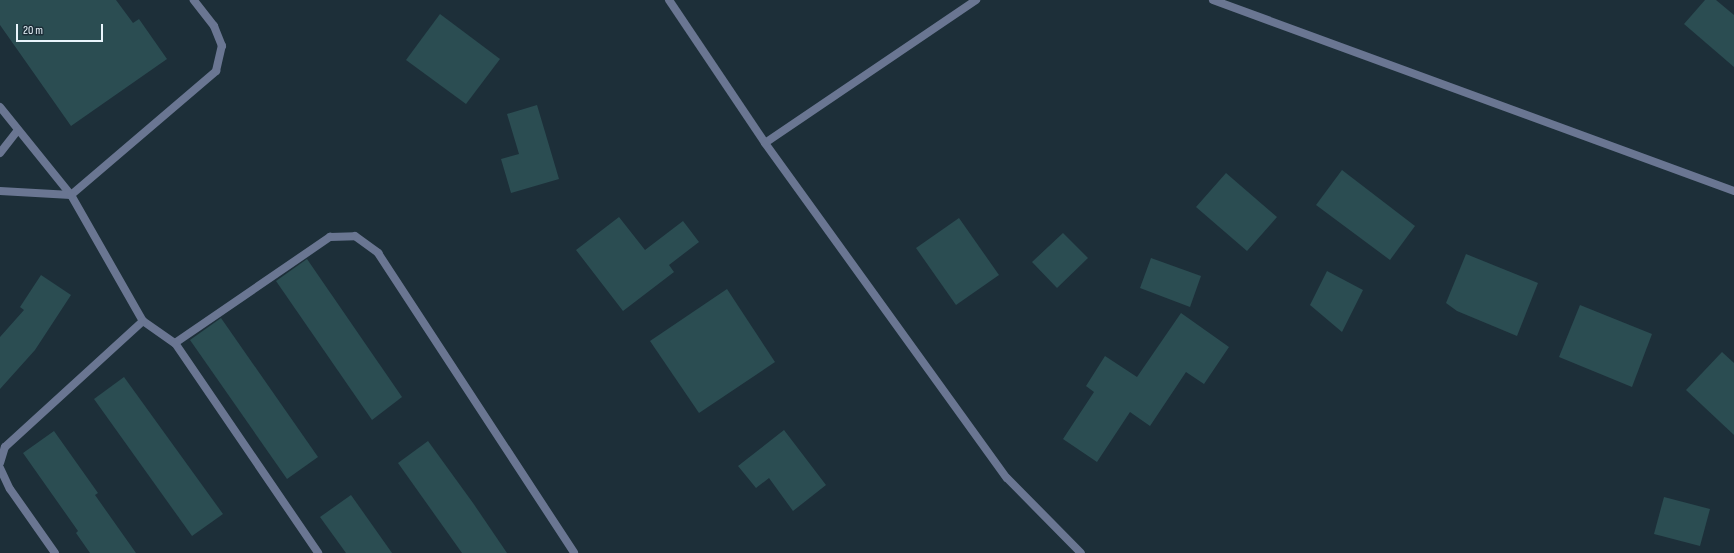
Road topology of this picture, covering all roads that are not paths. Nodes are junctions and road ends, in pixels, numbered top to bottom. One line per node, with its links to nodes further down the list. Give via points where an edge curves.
1 (194, 0): 11 (street, via 214,26 222,46 216,71)
2 (669, 0): 7 (street)
3 (976, 0): 7 (street)
4 (1213, 0): 10 (street)
5 (0, 107): 6 (street)
6 (18, 130): 8 (street); 11 (street)
7 (765, 143): 19 (street, via 1007,478)
8 (0, 153)
9 (0, 191): 11 (street)
10 (1734, 191)
11 (71, 195): 12 (street)
12 (143, 321): 13 (street); 14 (street, via 5,447)
13 (175, 344): 17 (street); 18 (street, via 330,237 355,236 378,253)
14 (0, 463)
15 (0, 468): 16 (street, via 10,489)
16 (55, 553)
17 (318, 553)
18 (574, 553)
19 (1081, 553)

